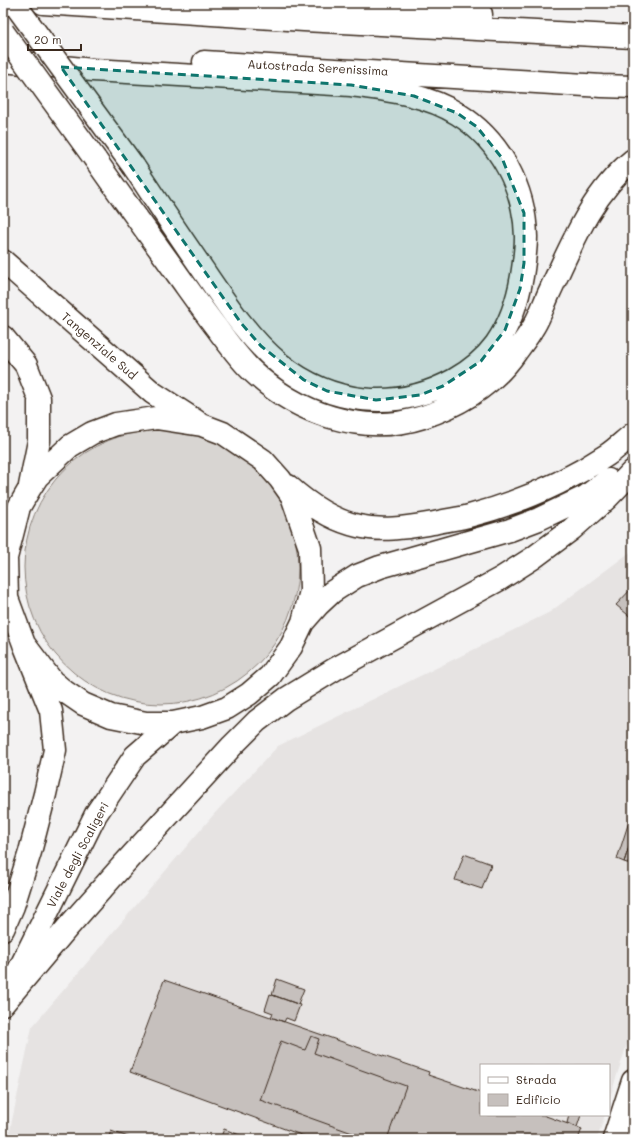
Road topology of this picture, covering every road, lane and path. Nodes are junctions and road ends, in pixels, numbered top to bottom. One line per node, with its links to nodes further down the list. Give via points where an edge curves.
1 (14, 3): 8 (main road, bridge, via 134,167 241,323 261,346 304,380 327,391 351,397 376,400 420,395 443,386 481,361 505,330 520,289 526,238 524,213 505,163 477,127 457,113 414,96 351,86 93,70)
2 (43, 3): 6 (main road)
3 (296, 3): 5 (main road, via 478,14)
4 (3, 32): 10 (main road, bridge, via 214,325 250,369 287,398 343,420 374,424 418,419 459,403 482,388 514,355 534,325 577,234 594,205)
5 (633, 34)
6 (633, 37)
7 (3, 50): 9 (main road, Autostrada Serenissima)
8 (3, 60)
9 (633, 87)
10 (633, 160)
11 (3, 260): 13 (main road, Tangenziale Sud, via 152,393)
12 (3, 337): 18 (main road, via 26,365 38,398 39,441)
13 (202, 424): 17 (main road, Viale degli Scaligeri, via 223,433 263,460); 18 (main road, Viale degli Scaligeri, via 156,418 116,424 92,433 70,446 37,477)
14 (633, 434): 17 (main road, via 584,469 534,494 468,516 402,528 358,526 337,518 318,509)
15 (633, 461): 19 (main road, via 585,497 539,519 357,576 332,592)
16 (633, 471): 24 (main road, via 572,529 533,558 500,579 335,670 286,699 257,721 123,865)
17 (280, 479): 19 (main road, Viale degli Scaligeri, via 292,496 310,548 310,591)
18 (30, 488): 20 (main road, Viale degli Scaligeri, via 19,507 6,558 7,598)
19 (303, 622): 21 (main road, Viale degli Scaligeri, via 291,647 270,676 249,694 227,708)
20 (24, 644): 21 (main road, Viale degli Scaligeri, via 52,681 83,704 111,716 146,724); 22 (main road, Viale degli Scaligeri, via 51,711 55,750 30,852)
21 (173, 724): 23 (main road, Viale degli Scaligeri, via 135,756 96,814)
22 (3, 929)
23 (3, 1001)
24 (3, 1004)
25 (633, 1081): 26 (main road)
26 (614, 1139)

